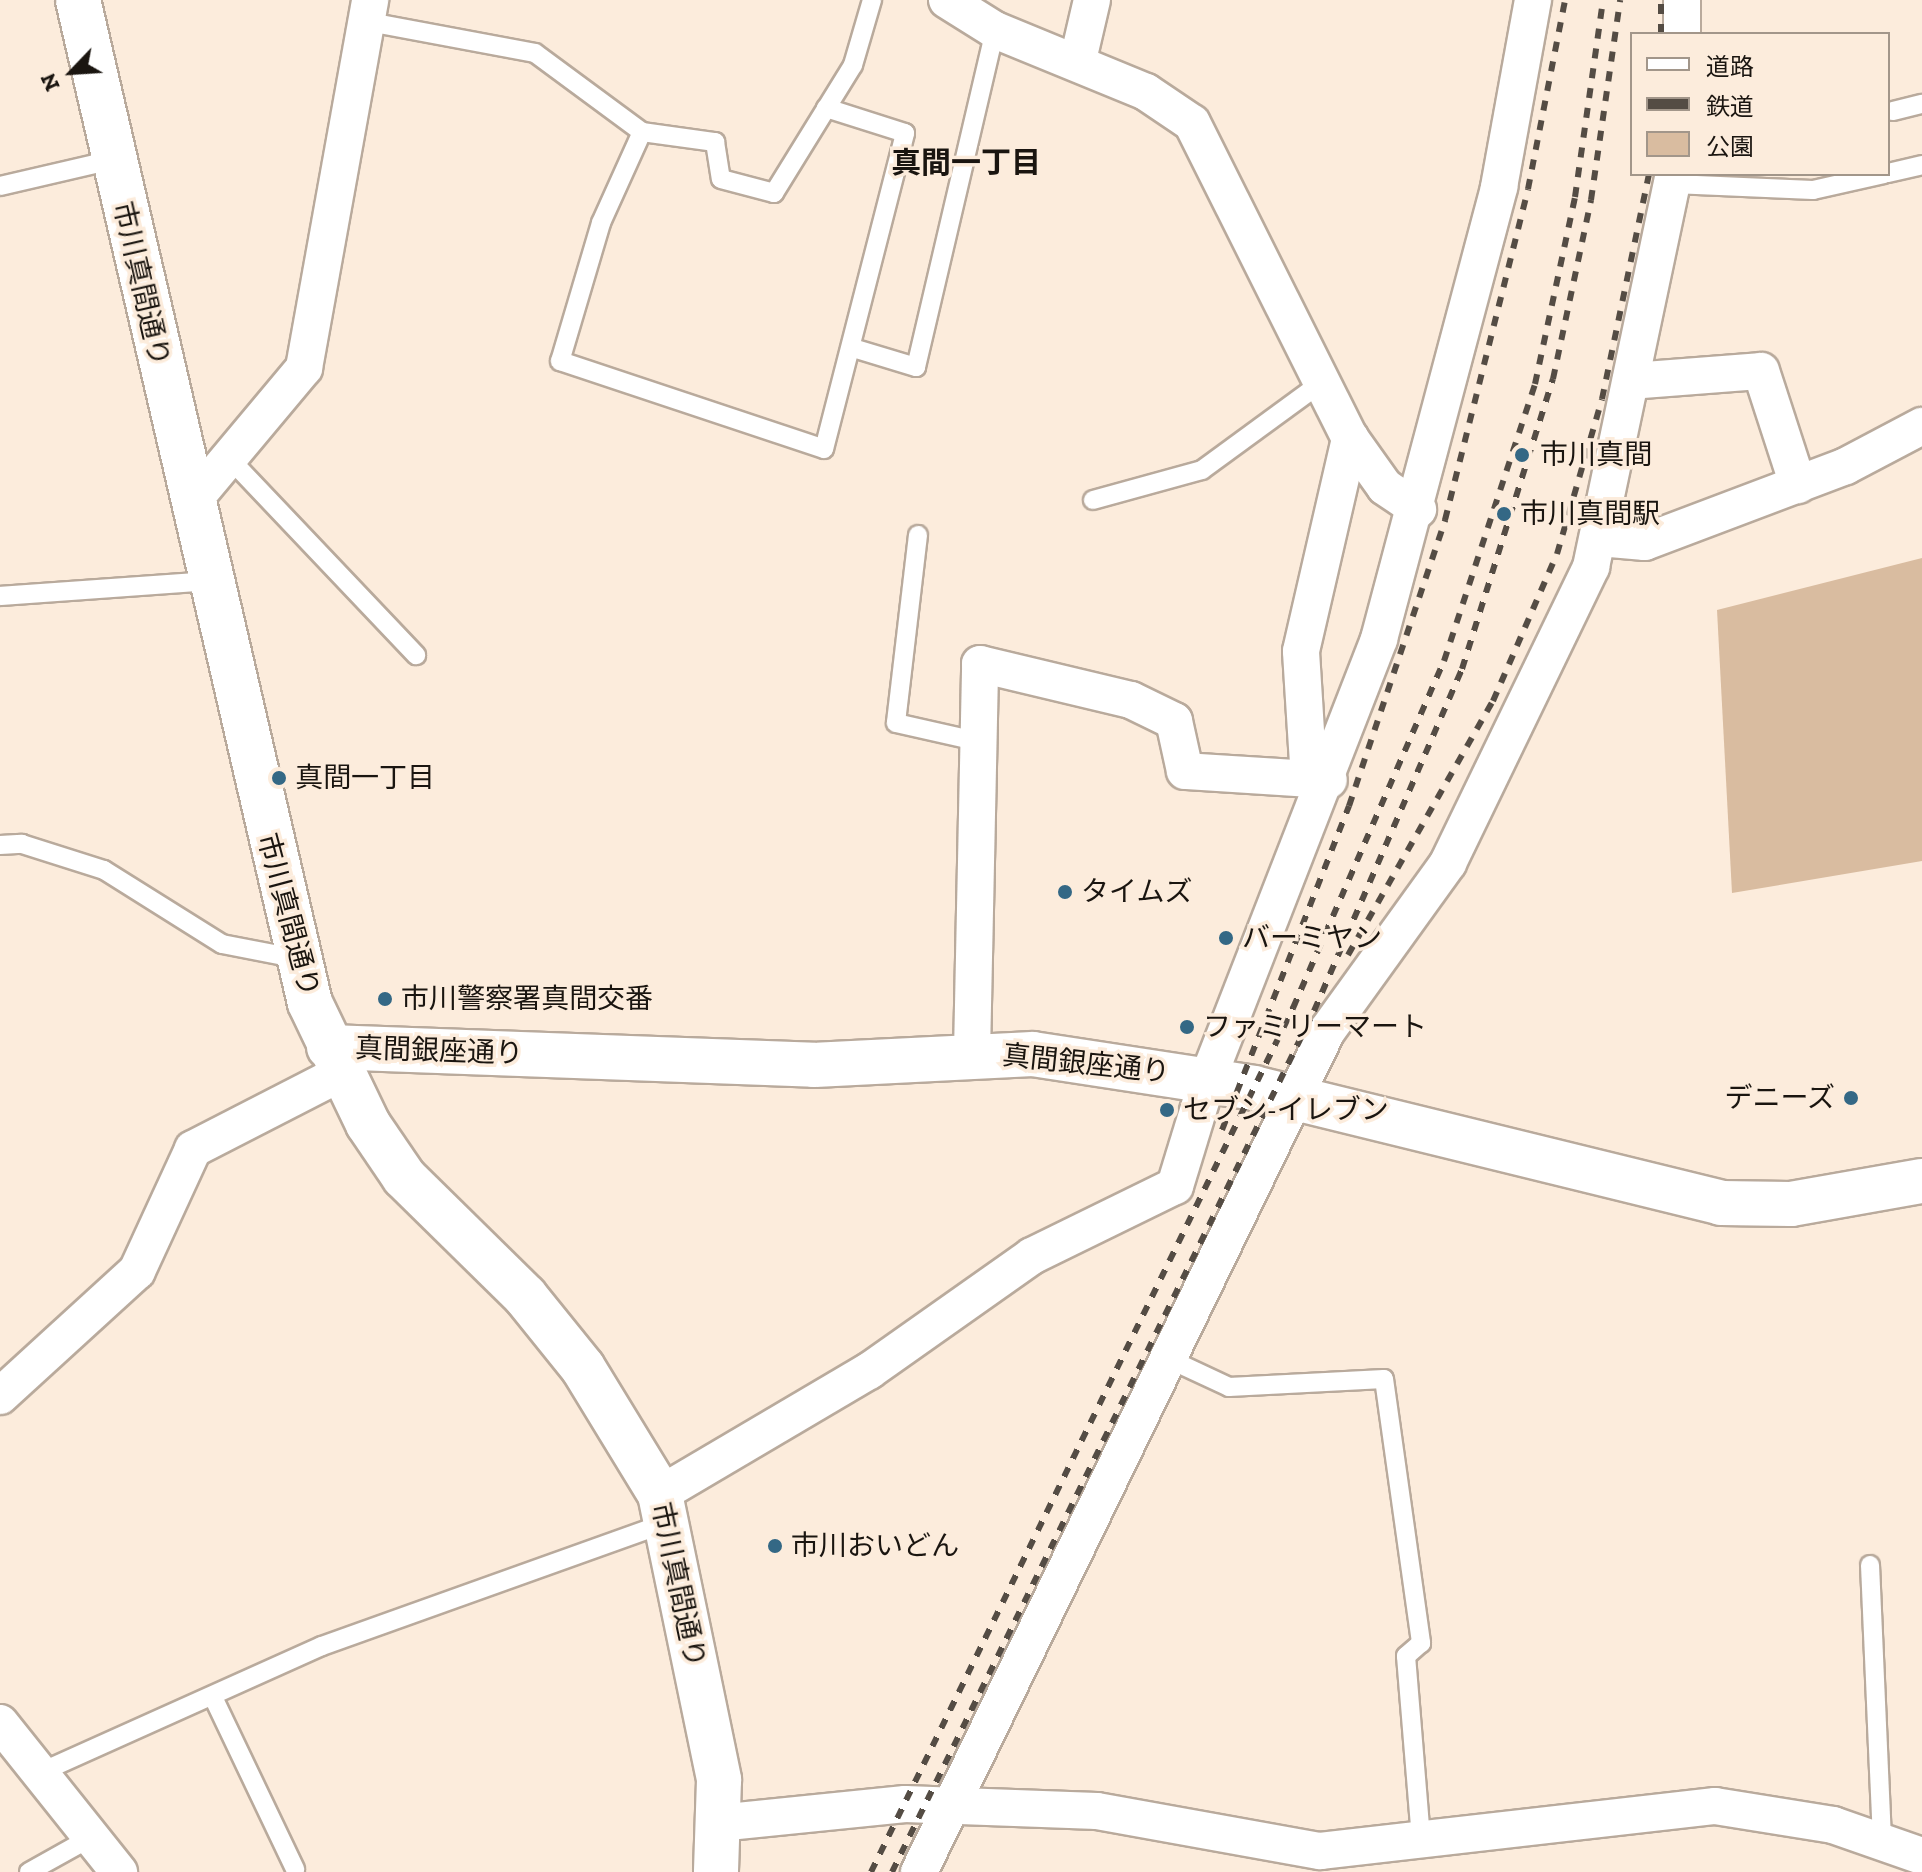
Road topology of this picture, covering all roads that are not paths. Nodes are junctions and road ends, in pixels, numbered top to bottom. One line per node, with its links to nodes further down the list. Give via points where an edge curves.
1 (78, 0): 15 (street, 市川真間通り)
2 (872, 0): 12 (lane, via 853,65)
3 (947, 0): 8 (street)
4 (1092, 0): 10 (street)
5 (1533, 0): 30 (street, via 1499,187)
6 (1682, 0): 9 (street)
7 (367, 10): 14 (lane, via 535,53); 26 (street, via 304,368)
8 (995, 30): 10 (street); 21 (lane, via 916,367)
9 (1682, 32)
10 (1078, 60): 23 (street, via 1192,123 1318,365)
11 (1922, 104): 13 (lane)
12 (826, 108): 14 (lane, via 774,193 721,179 715,142); 21 (lane, via 905,133)
13 (1893, 111)
14 (642, 132): 21 (lane, via 601,223 560,361 824,449)
15 (112, 160): 20 (lane); 29 (street, 市川真間通り)
16 (1922, 165): 17 (lane)
17 (1890, 173)
18 (1877, 176): 19 (lane, via 1813,190)
19 (1674, 179): 22 (street)
20 (0, 186)
21 (853, 348)
22 (1631, 381): 27 (street, via 1761,371); 32 (street)
23 (1321, 383): 25 (street); 28 (lane, via 1202,470)
24 (1922, 426): 27 (street)
25 (1350, 438): 30 (street, via 1385,487); 37 (street, via 1301,651)
26 (229, 458): 29 (street); 35 (lane)
27 (1798, 485): 32 (street, via 1645,542)
28 (1093, 500)
29 (192, 502): 33 (street, 市川真間通り)
30 (1418, 509): 37 (street)
31 (918, 535): 36 (lane, via 896,723)
32 (1599, 538): 43 (street, via 1475,813 1335,1019)
33 (208, 581): 34 (lane); 39 (street, 市川真間通り)
34 (0, 596)
35 (416, 655)
36 (976, 741): 37 (street, via 980,664 1131,700 1174,721 1185,771); 40 (street)
37 (1319, 779): 42 (street)
38 (0, 845): 39 (lane, via 22,844 104,870 222,944)
39 (294, 958): 41 (street, 市川真間通り)
40 (972, 1053): 41 (street, 真間銀座通り, via 814,1065); 42 (street, 真間銀座通り, via 1033,1054)
41 (335, 1060): 46 (street, via 193,1149 137,1271); 47 (street, 市川真間通り, via 404,1177 525,1296 583,1368)
42 (1208, 1078): 43 (street, 真間銀座通り); 47 (street, via 1175,1186 1032,1256)
43 (1297, 1098): 44 (street, 真間銀座通り, via 1721,1203 1791,1204); 45 (street)
44 (1922, 1181)
45 (1169, 1359): 52 (street); 55 (lane, via 1229,1387 1384,1379 1421,1643 1406,1656)
46 (0, 1396)
47 (663, 1508): 49 (lane, via 322,1646); 53 (street, 市川真間通り, via 719,1780)
48 (1870, 1565): 56 (lane)
49 (213, 1697): 51 (lane); 58 (lane)
50 (0, 1723): 51 (street)
51 (39, 1773): 54 (street)
52 (951, 1805): 53 (street); 55 (street, via 1097,1811 1320,1851); 62 (street)
53 (718, 1823): 61 (street, 市川真間通り)
54 (90, 1838): 59 (lane); 60 (street)
55 (1421, 1839): 56 (street, via 1715,1806)
56 (1882, 1840): 57 (street)
57 (1922, 1856)
58 (295, 1869)
59 (29, 1872)
60 (119, 1872)
61 (716, 1872)
62 (919, 1872)

